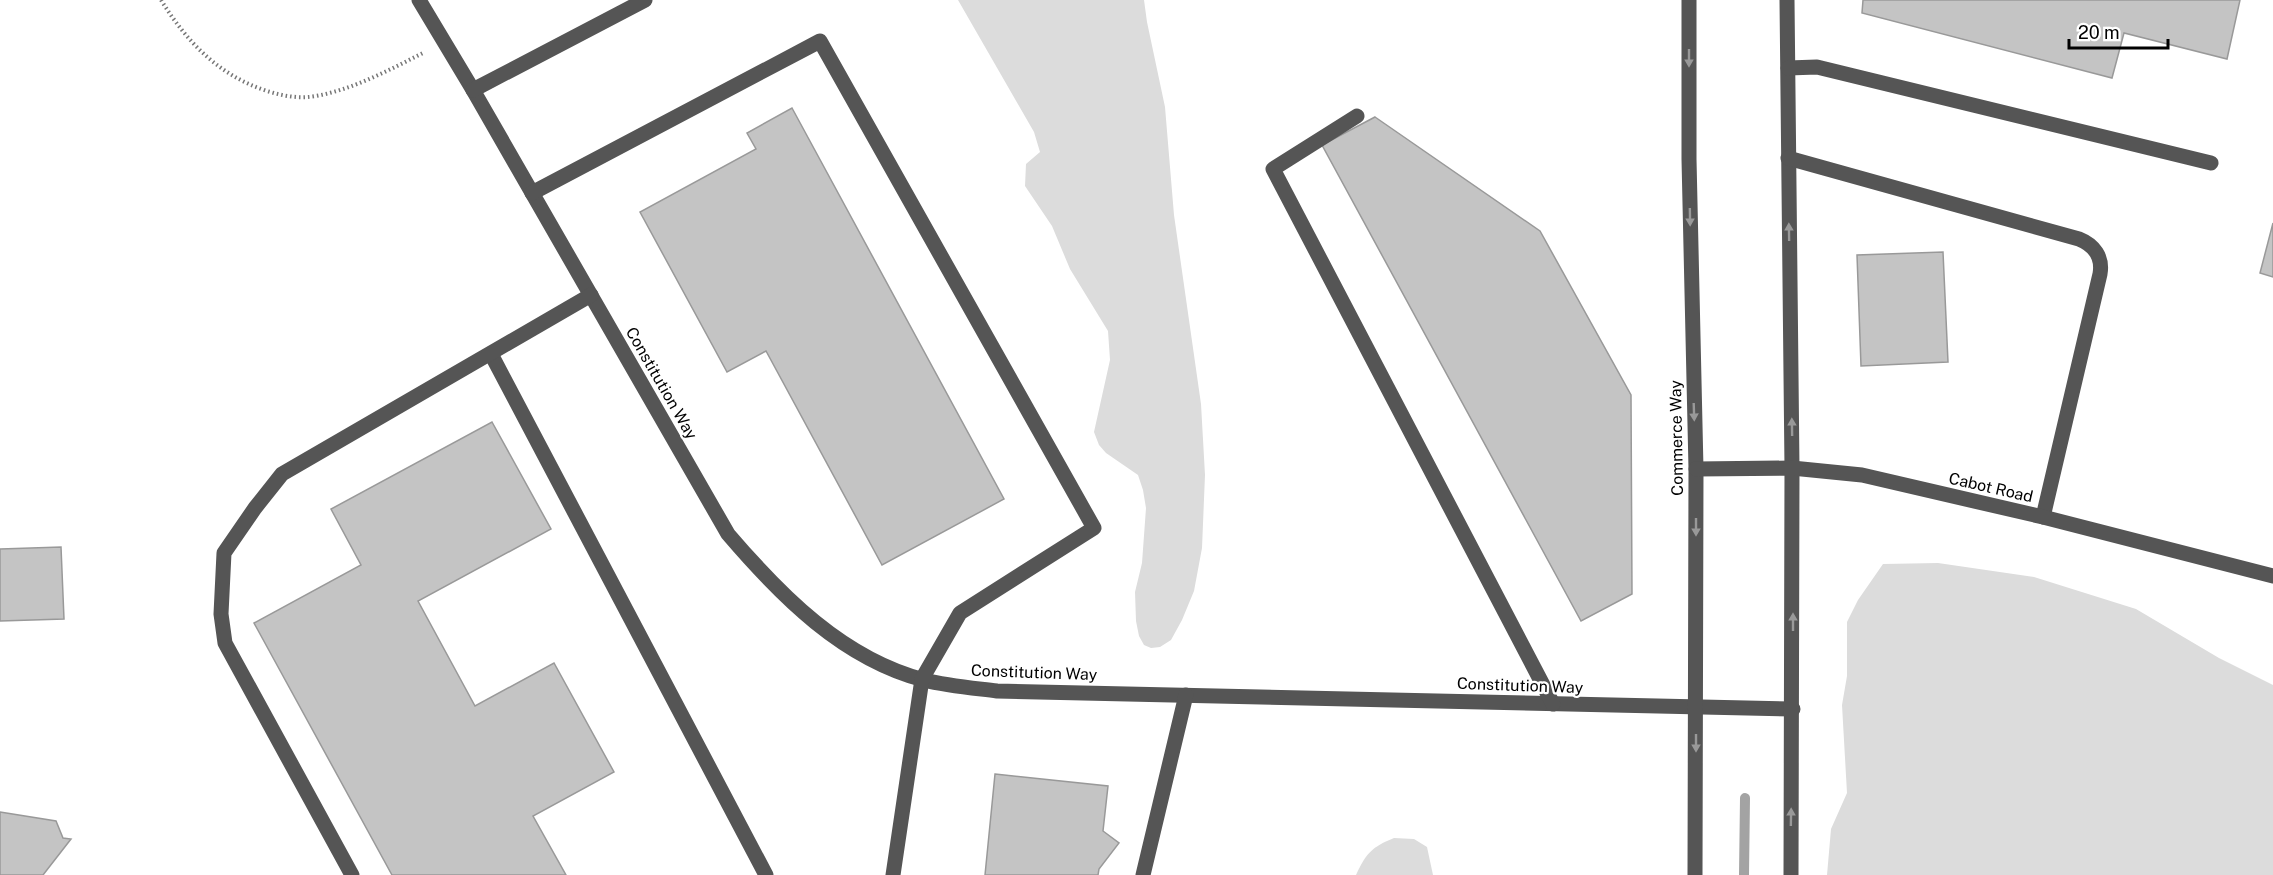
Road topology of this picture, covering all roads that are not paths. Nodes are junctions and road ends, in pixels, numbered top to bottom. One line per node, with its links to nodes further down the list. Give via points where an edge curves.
1 (419, 0): 6 (street, Constitution Way)
2 (645, 0): 6 (street)
3 (1689, 0): 14 (street, Commerce Way, one-way to 14)
4 (1787, 0): 5 (street)
5 (1788, 68): 8 (street); 9 (street, via 1817,68)
6 (473, 90): 10 (street, Constitution Way)
7 (1357, 116): 19 (street, via 1273,169)
8 (1788, 158): 13 (street, one-way to 8); 15 (street, via 2079,239 2095,250 2101,264 2100,274)
9 (2211, 164)
10 (532, 193): 11 (street, Constitution Way); 17 (street, via 820,41 1094,528 960,613)
11 (591, 296): 12 (street); 17 (street, Constitution Way, via 728,534 756,568 850,648)
12 (491, 354): 22 (street, via 282,474 224,553 221,614 225,643); 23 (street)
13 (1792, 468): 14 (street, Cabot Road); 15 (street, Cabot Road, via 1879,478); 21 (street, one-way to 13)
14 (1696, 469): 20 (street, Commerce Way, one-way to 20)
15 (2043, 518): 16 (street, Cabot Road)
16 (2273, 576)
17 (922, 679): 18 (street, Constitution Way, via 997,691); 24 (street)
18 (1186, 695): 19 (street, Constitution Way); 25 (street)
19 (1553, 704): 20 (street, Constitution Way)
20 (1696, 707): 21 (street, Constitution Way); 26 (street, Commerce Way, one-way to 26)
21 (1793, 709): 27 (street, one-way to 21)
22 (352, 875)
23 (766, 875)
24 (893, 875)
25 (1143, 875)
26 (1695, 875)
27 (1791, 875)

